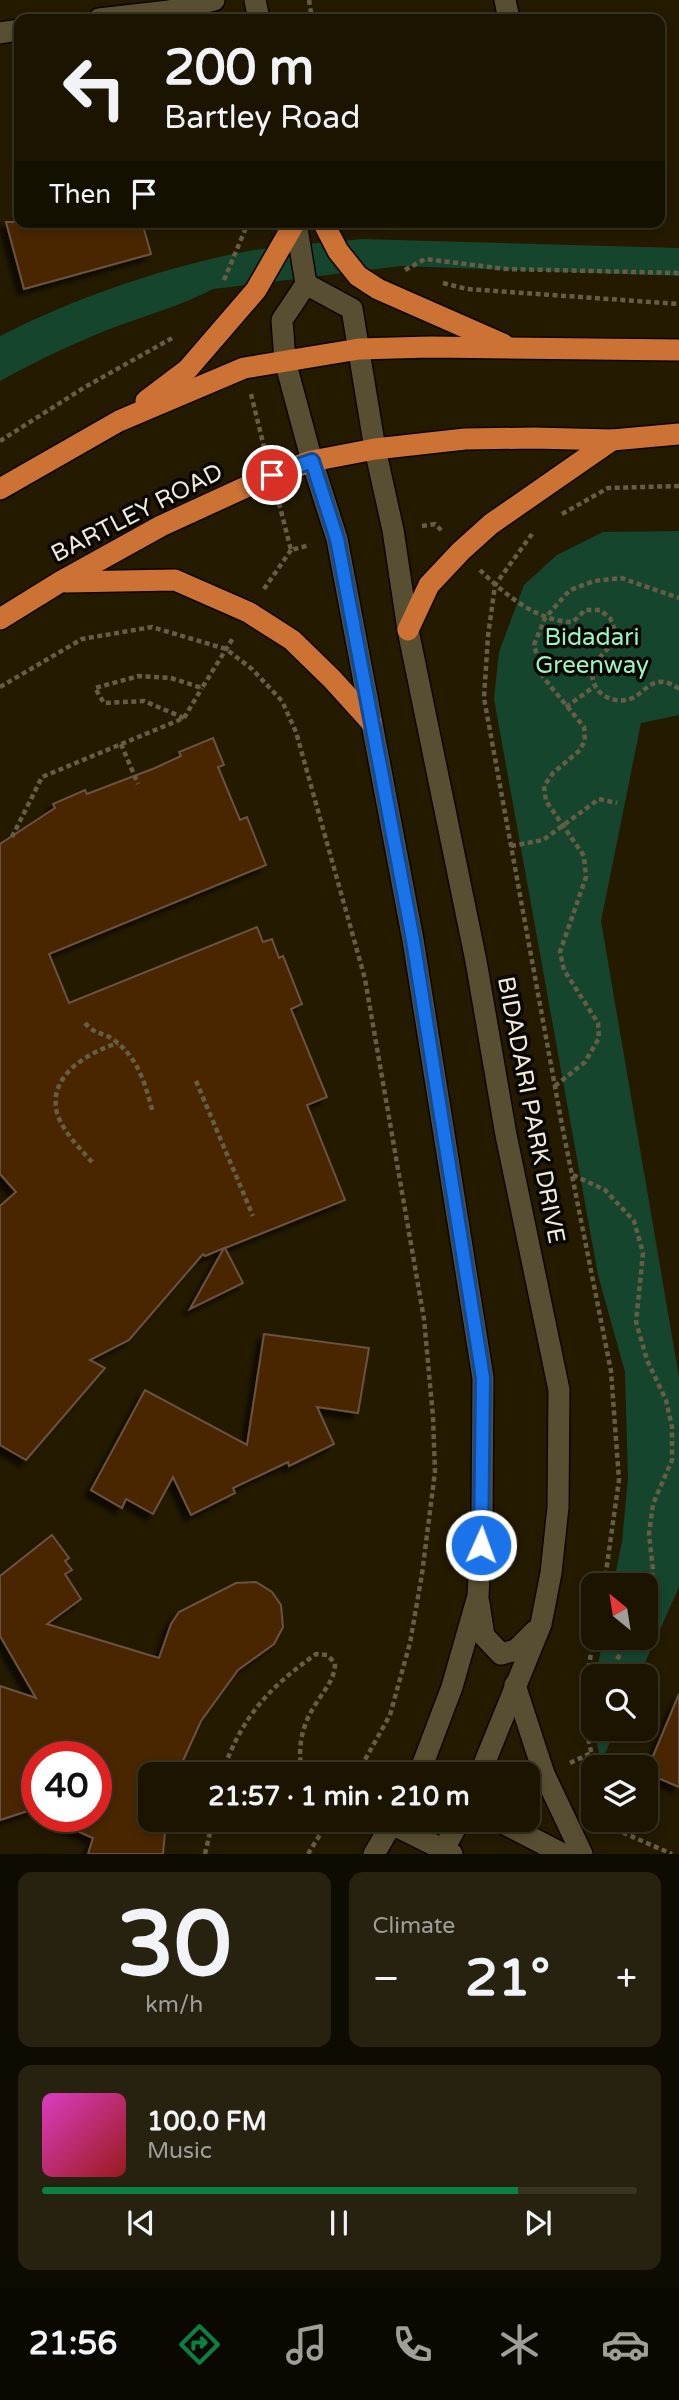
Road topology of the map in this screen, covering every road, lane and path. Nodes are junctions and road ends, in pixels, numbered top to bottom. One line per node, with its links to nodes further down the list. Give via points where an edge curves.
1 (214, 0): 2 (street)
2 (143, 14)
3 (246, 228): 11 (path)
4 (292, 228): 18 (highway, via 256,290 187,370)
5 (296, 228): 10 (street)
6 (326, 228): 15 (highway, via 358,276)
7 (679, 274): 8 (path, via 506,269 425,259 401,273)
8 (414, 276)
9 (440, 283): 12 (path, via 467,289)
10 (306, 284): 14 (street, BIDADARI PARK DRIVE, via 352,309); 17 (street, via 282,320)
11 (221, 287)
12 (679, 304)
13 (179, 334): 21 (path)
14 (359, 349): 15 (highway); 17 (highway); 22 (street, BIDADARI PARK DRIVE)
15 (514, 349): 16 (highway)
16 (679, 350)
17 (285, 361): 18 (highway, via 244,368); 23 (street)
18 (119, 421): 25 (highway)
19 (679, 434): 20 (highway, BARTLEY ROAD)
20 (612, 440): 22 (highway, BARTLEY ROAD, via 465,439); 33 (highway, via 491,524 461,551 429,585)
21 (0, 441)
22 (375, 449): 23 (highway, BARTLEY ROAD); 33 (street, BIDADARI PARK DRIVE)
23 (312, 461): 28 (highway, BARTLEY ROAD, via 161,526); 41 (street, via 337,539)
24 (679, 486): 26 (path, via 608,488)
25 (0, 489)
26 (560, 515)
27 (536, 528): 29 (path)
28 (60, 582): 32 (highway, BARTLEY ROAD); 41 (highway, via 175,580 248,612 292,640)
29 (495, 585): 31 (path); 47 (path, via 484,698)
30 (679, 597): 31 (path, via 621,578 594,581 570,590)
31 (545, 618): 36 (path, via 573,622 585,610 600,610 610,618 617,633 591,667); 39 (path, via 534,645 543,677)
32 (0, 619)
33 (408, 630): 59 (street, BIDADARI PARK DRIVE, via 559,1390 558,1507)
34 (226, 649): 35 (path, via 152,627 128,631 82,639); 37 (path); 63 (path, via 282,701 296,732 365,978 424,1319 435,1472 422,1574 410,1643 390,1714)
35 (0, 687)
36 (595, 687): 38 (path, via 610,699 626,701 659,682); 39 (path)
37 (202, 688): 40 (path); 40 (path, via 172,678 139,677 95,688 104,702 144,701)
38 (679, 689)
39 (566, 707): 45 (path, via 584,727 585,740 544,786 546,802)
40 (184, 718): 42 (path)
41 (371, 722): 58 (street, via 413,940 483,1378)
42 (121, 744): 43 (path); 46 (path, via 42,776)
43 (138, 784)
44 (617, 803): 45 (path, via 599,799)
45 (563, 826): 47 (path, via 543,840); 51 (path, via 584,856 586,877 560,952 564,970 598,1023 599,1038 585,1062)
46 (12, 836)
47 (512, 846): 51 (path)
48 (85, 1023): 49 (path, via 93,1032)
49 (118, 1043): 52 (path, via 143,1075); 53 (path, via 97,1050 57,1087 56,1110)
50 (196, 1081): 55 (path)
51 (555, 1086): 54 (path)
52 (153, 1113)
53 (92, 1162)
54 (572, 1175): 56 (path, via 611,1371 619,1480); 57 (path, via 605,1189 634,1221 643,1253 636,1322 673,1427 672,1460 653,1504 649,1534)
55 (253, 1216)
56 (606, 1573)
57 (652, 1573)
58 (478, 1596): 59 (street, via 484,1636 501,1654 516,1650); 64 (street, via 452,1687)
59 (541, 1624): 60 (street, BIDADARI PARK DRIVE)
60 (515, 1685): 65 (street, BIDADARI PARK DRIVE); 78 (street, via 544,1774)
61 (226, 1762): 62 (path, via 254,1708 284,1676 316,1654 327,1655 335,1663 335,1674 301,1734)
62 (300, 1762)
63 (364, 1762)
64 (424, 1762)
65 (485, 1762)
66 (210, 1832): 74 (path)
67 (322, 1832): 75 (path)
68 (387, 1832): 76 (street)
69 (410, 1832): 73 (street)
70 (455, 1832): 73 (street)
71 (520, 1832): 77 (street)
72 (622, 1832): 79 (path)
73 (445, 1853)
74 (205, 1854)
75 (308, 1854)
76 (374, 1854)
77 (563, 1854)
78 (582, 1854)
79 (672, 1854)

